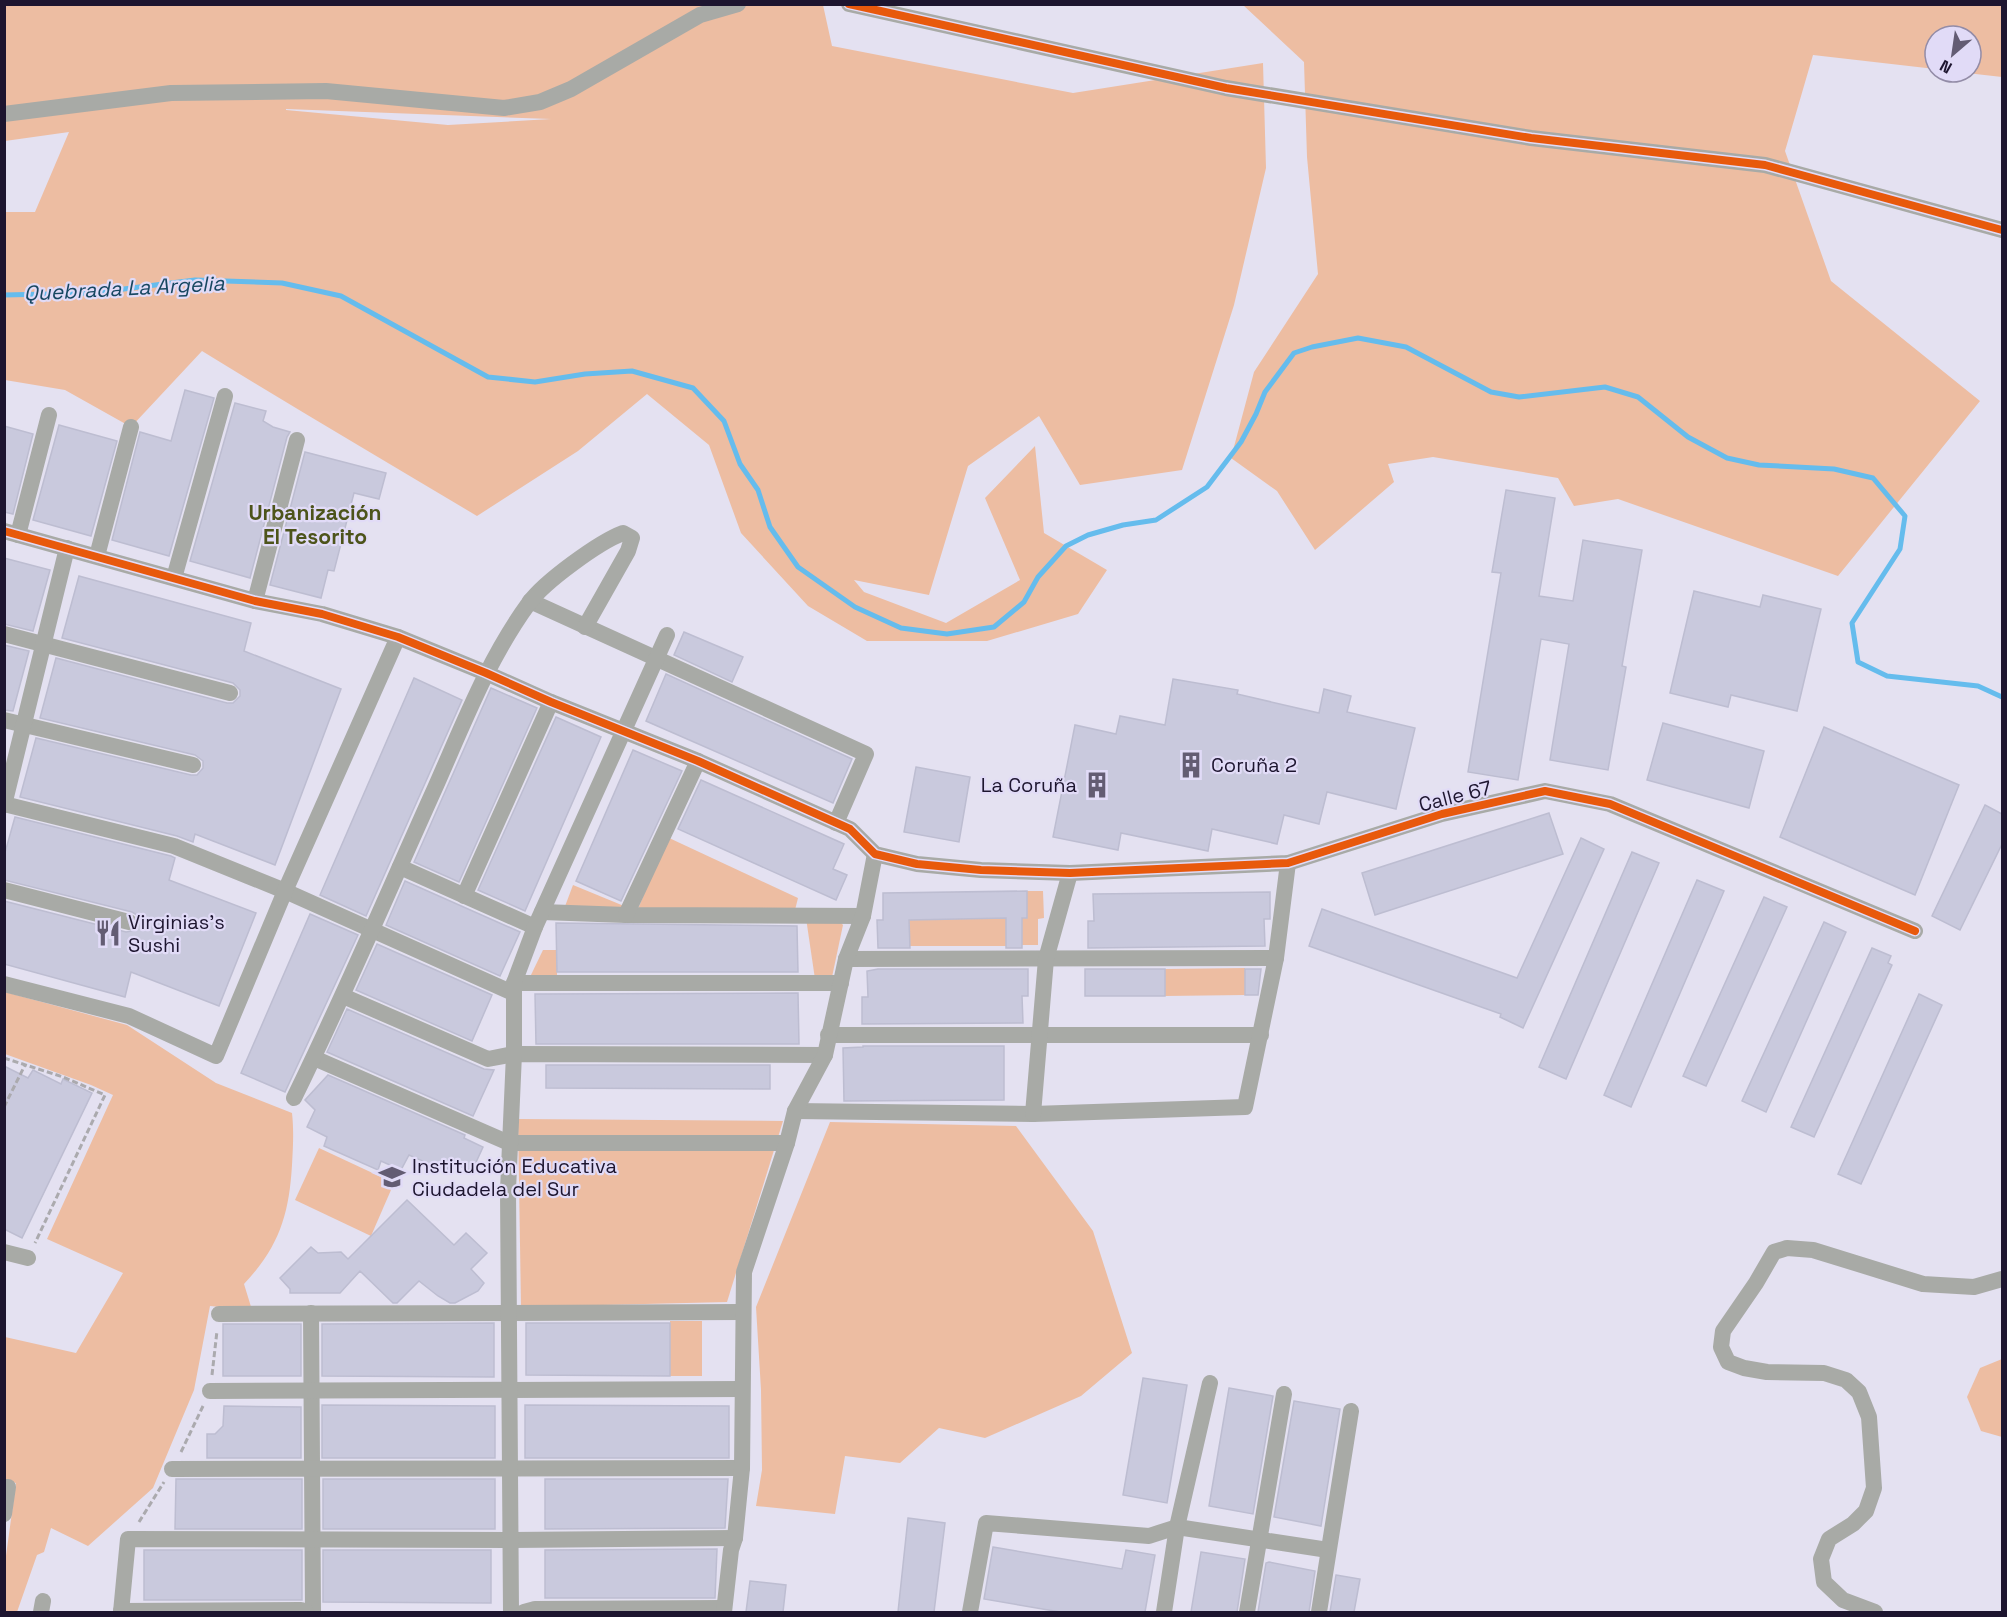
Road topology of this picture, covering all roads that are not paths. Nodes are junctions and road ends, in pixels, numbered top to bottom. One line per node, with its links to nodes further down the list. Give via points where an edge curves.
1 (738, 4): 3 (street, via 700,15 571,89 540,102 504,108 326,91 171,93)
2 (849, 4): 4 (street, via 1226,88 1531,138 1765,165)
3 (4, 114)
4 (2002, 230)
5 (225, 396): 12 (street)
6 (49, 415): 9 (street)
7 (131, 427): 11 (street)
8 (297, 440): 13 (street)
9 (11, 533): 10 (street)
10 (67, 548): 11 (street); 19 (street)
11 (97, 556): 12 (street)
12 (174, 578): 13 (street)
13 (255, 600): 18 (street, via 322,614)
14 (530, 601): 15 (street); 15 (street, via 604,542 623,533 629,535 632,538 628,551); 21 (street)
15 (585, 627): 20 (street)
16 (4, 634): 19 (street)
17 (666, 635): 20 (street)
18 (398, 637): 21 (street); 36 (street)
19 (44, 644): 22 (street); 25 (street)
20 (656, 658): 26 (street); 30 (street, via 866,754)
21 (486, 673): 23 (street); 33 (street)
22 (230, 693)
23 (551, 702): 26 (street); 37 (street)
24 (4, 720): 25 (street)
25 (24, 725): 28 (street); 29 (street)
26 (622, 731): 27 (street); 40 (street)
27 (698, 762): 30 (street); 38 (street)
28 (193, 765)
29 (5, 804): 36 (street, via 174,846)
30 (836, 823): 31 (street, via 850,829)
31 (875, 854): 34 (street, Calle 67, via 917,864); 39 (street)
32 (1288, 863): 34 (street, Calle 67); 43 (street, Calle 67, via 1442,814 1545,791 1610,804); 44 (street)
33 (400, 867): 37 (street); 42 (street)
34 (1070, 873): 46 (street)
35 (4, 890): 41 (street)
36 (285, 891): 42 (street); 48 (street, via 216,1056 129,1016)
37 (464, 896): 40 (street)
38 (626, 915): 39 (street); 40 (street)
39 (863, 916): 45 (street)
40 (538, 920): 49 (street)
41 (129, 922)
42 (371, 931): 49 (street); 50 (street)
43 (1915, 931)
44 (1276, 958): 46 (street); 52 (street)
45 (846, 959): 46 (street); 47 (street)
46 (1046, 959): 53 (street)
47 (840, 983): 49 (street); 51 (street)
48 (4, 984)
49 (514, 988): 54 (street)
50 (343, 996): 54 (street, via 488,1059); 56 (street)
51 (828, 1035): 53 (street); 55 (street)
52 (1261, 1035): 53 (street); 59 (street, via 1245,1107)
53 (1040, 1037): 59 (street)
54 (514, 1054): 55 (street); 60 (street)
55 (825, 1055): 58 (street)
56 (314, 1058): 57 (street); 60 (street)
57 (294, 1098)
58 (795, 1111): 59 (street); 61 (street)
59 (1033, 1114)
60 (509, 1143): 61 (street); 68 (street)
61 (787, 1143): 65 (street, via 744,1272)
62 (4, 1252): 63 (street)
63 (28, 1258)
64 (2002, 1279): 98 (street, via 1974,1287 1923,1284 1813,1250 1787,1248 1774,1252 1724,1331 1720,1347 1728,1362 1767,1372 1824,1373 1846,1380 1859,1392 1869,1417 1874,1488 1866,1511 1829,1539 1821,1559 1824,1582 1843,1600)
65 (743, 1312): 68 (street); 70 (street)
66 (219, 1314): 67 (street)
67 (311, 1314): 68 (street); 72 (street)
68 (510, 1314): 73 (street)
69 (1210, 1383): 82 (street)
70 (742, 1389): 73 (street); 76 (street)
71 (210, 1391): 72 (street)
72 (310, 1391): 73 (street); 78 (street)
73 (510, 1391): 79 (street)
74 (1284, 1395): 84 (street)
75 (1352, 1411): 87 (street)
76 (742, 1468): 79 (street); 83 (street)
77 (172, 1469): 78 (street)
78 (312, 1469): 79 (street); 85 (street)
79 (510, 1470): 86 (street)
80 (4, 1487): 81 (street, via 8,1487)
81 (4, 1514)
82 (1177, 1527): 84 (street); 94 (street, via 1149,1536 986,1523); 95 (street)
83 (735, 1538): 86 (street); 88 (street)
84 (1260, 1539): 87 (street); 96 (street)
85 (312, 1540): 86 (street); 89 (street, via 128,1539); 91 (street)
86 (511, 1540): 92 (street)
87 (1328, 1550): 97 (street)
88 (724, 1610): 93 (street)
89 (121, 1612): 90 (street)
90 (306, 1612)
91 (313, 1612)
92 (511, 1612)
93 (524, 1612)
94 (970, 1612)
95 (1164, 1612)
96 (1247, 1612)
97 (1319, 1612)
98 (1875, 1612)

